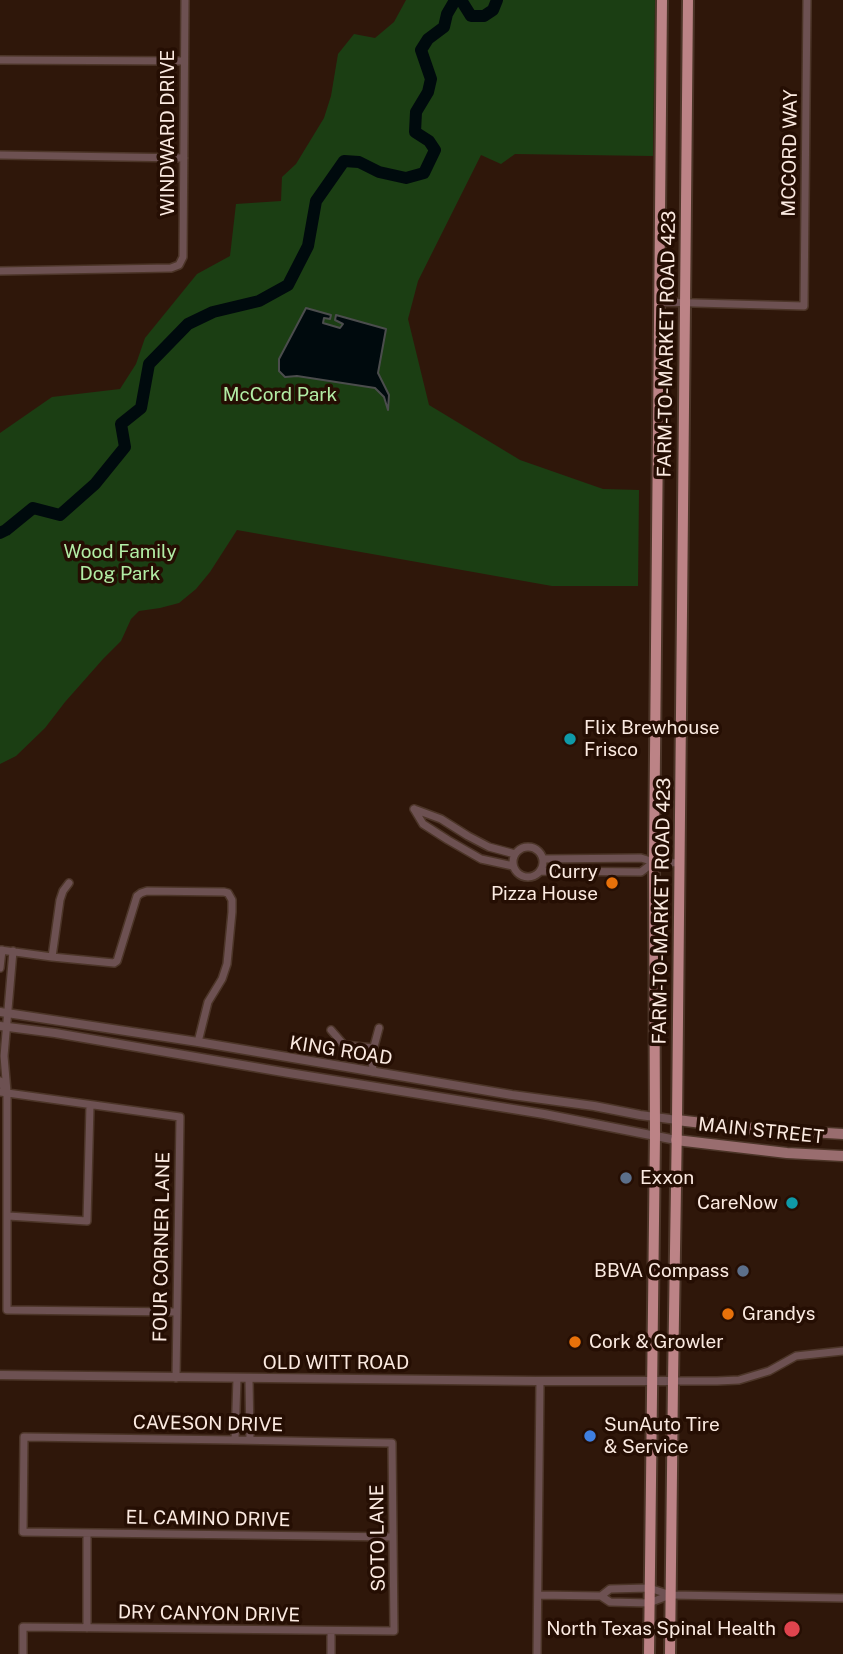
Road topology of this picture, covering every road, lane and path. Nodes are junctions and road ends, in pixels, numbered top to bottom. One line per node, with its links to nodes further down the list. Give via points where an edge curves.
1 (185, 0): 6 (street, WINDWARD DRIVE)
2 (662, 0): 10 (main road, FARM-TO-MARKET ROAD 423)
3 (688, 0): 11 (main road, FARM-TO-MARKET ROAD 423)
4 (807, 0): 11 (street, MCCORD WAY, via 804,306)
5 (0, 60): 6 (street)
6 (184, 61): 8 (street, WINDWARD DRIVE)
7 (0, 155): 8 (street)
8 (184, 158): 9 (street, WINDWARD DRIVE, via 183,257 179,264 171,268)
9 (0, 271)
10 (659, 302): 11 (street); 14 (main road, FARM-TO-MARKET ROAD 423)
11 (685, 303): 15 (main road, FARM-TO-MARKET ROAD 423)
12 (514, 854): 13 (street, via 533,848); 16 (street); 16 (street, via 489,847 414,809 423,824 448,840 481,859)
13 (543, 859): 14 (street, via 641,858); 17 (street)
14 (654, 862): 15 (street); 17 (street, via 641,872); 37 (main road, FARM-TO-MARKET ROAD 423)
15 (680, 863): 38 (main road, FARM-TO-MARKET ROAD 423)
16 (513, 866): 17 (street, via 523,877)
17 (541, 871)
18 (69, 883): 21 (street, via 60,901)
19 (1, 950): 20 (street); 22 (street)
20 (13, 951): 21 (street); 23 (street)
21 (52, 957): 27 (street, via 117,961 141,893 228,893 232,912 227,964 208,1002)
22 (0, 968)
23 (4, 1013): 24 (street); 27 (street, KING ROAD)
24 (3, 1026): 29 (street, KING ROAD); 33 (street)
25 (379, 1028): 28 (street)
26 (331, 1030): 28 (street, via 344,1045)
27 (198, 1042): 29 (street); 30 (street, KING ROAD)
28 (373, 1048): 30 (street)
29 (196, 1057): 32 (street, KING ROAD)
30 (373, 1072): 32 (street); 34 (street, KING ROAD)
31 (0, 1081): 33 (street)
32 (371, 1087): 36 (street, KING ROAD)
33 (3, 1092): 35 (street); 43 (street)
34 (546, 1100): 36 (street); 37 (street, KING ROAD)
35 (90, 1105): 43 (street, via 88,1221); 44 (street, FOUR CORNER LANE, via 180,1117)
36 (544, 1114): 40 (street, KING ROAD)
37 (654, 1117): 38 (street, KING ROAD); 40 (main road, FARM-TO-MARKET ROAD 423)
38 (677, 1120): 39 (main road, MAIN STREET); 41 (main road, FARM-TO-MARKET ROAD 423)
39 (843, 1134)
40 (655, 1135): 41 (street, KING ROAD); 50 (main road, FARM-TO-MARKET ROAD 423)
41 (676, 1140): 42 (main road, MAIN STREET); 52 (main road, FARM-TO-MARKET ROAD 423)
42 (843, 1156)
43 (8, 1216): 44 (street, via 7,1310)
44 (177, 1312): 47 (street, FOUR CORNER LANE)
45 (843, 1351): 52 (street, via 796,1356 739,1380)
46 (0, 1375): 47 (street, OLD WITT ROAD)
47 (176, 1378): 48 (street, OLD WITT ROAD)
48 (237, 1378): 49 (street, OLD WITT ROAD); 53 (street)
49 (250, 1379): 51 (street, OLD WITT ROAD); 54 (street)
50 (651, 1380): 51 (street, OLD WITT ROAD); 52 (street, OLD WITT ROAD); 59 (main road, FARM-TO-MARKET ROAD 423)
51 (540, 1381): 60 (street)
52 (673, 1381): 61 (main road, FARM-TO-MARKET ROAD 423)
53 (235, 1440): 54 (street, CAVESON DRIVE); 56 (street, CAVESON DRIVE, via 24,1437)
54 (250, 1440): 55 (street, CAVESON DRIVE)
55 (392, 1443): 58 (street, SOTO LANE)
56 (23, 1532): 57 (street, EL CAMINO DRIVE)
57 (87, 1533): 58 (street, EL CAMINO DRIVE); 65 (street)
58 (393, 1537): 66 (street, SOTO LANE)
59 (649, 1588): 61 (street); 62 (street, via 610,1589); 64 (main road, FARM-TO-MARKET ROAD 423)
60 (538, 1595): 62 (street); 70 (street)
61 (671, 1595): 63 (street); 64 (street); 72 (main road, FARM-TO-MARKET ROAD 423)
62 (601, 1596): 64 (street, via 610,1602)
63 (843, 1598)
64 (649, 1603): 71 (main road, FARM-TO-MARKET ROAD 423)
65 (87, 1628): 67 (street, DRY CANYON DRIVE); 68 (street, DRY CANYON DRIVE, via 23,1627)
66 (394, 1631): 67 (street, DRY CANYON DRIVE)
67 (331, 1632): 69 (street)
68 (23, 1654)
69 (331, 1654)
70 (537, 1654)
71 (649, 1654)
72 (670, 1654)

